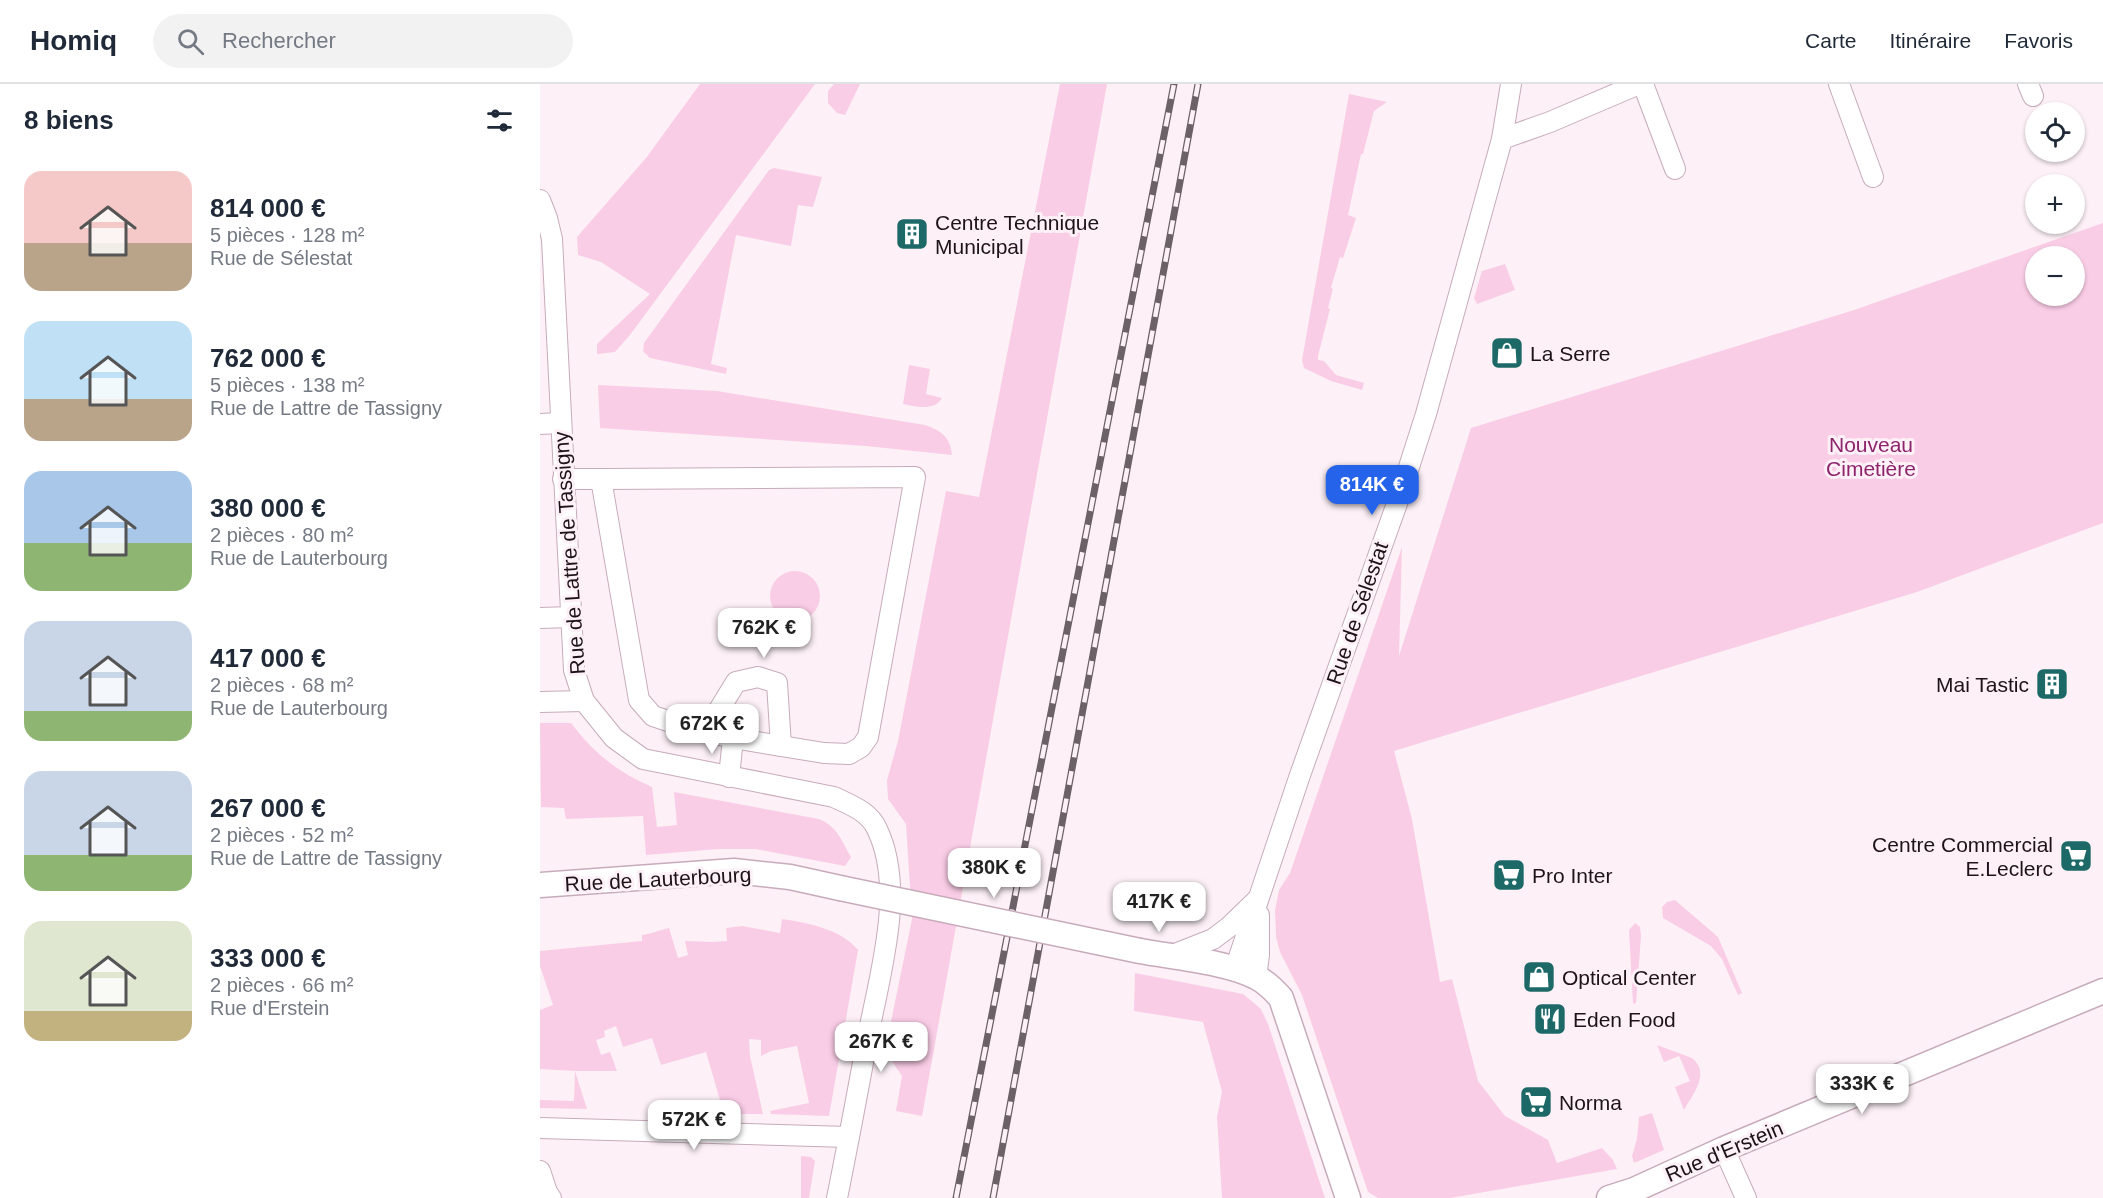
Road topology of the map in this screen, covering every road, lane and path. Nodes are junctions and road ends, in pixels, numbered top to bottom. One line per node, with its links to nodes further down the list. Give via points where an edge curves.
1 (1511, 84): 5 (street, Rue de Sélestat)
2 (1639, 84): 5 (street)
3 (1643, 84): 6 (street)
4 (1839, 84): 7 (street)
5 (1502, 139): 22 (street, Rue de Sélestat, via 1414,452)
6 (1675, 169)
7 (1873, 177)
8 (540, 200): 9 (street, Rue de Lattre de Tassigny, via 552,240)
9 (560, 423): 10 (street); 11 (street, Rue de Lattre de Tassigny)
10 (540, 424)
11 (564, 479): 12 (street); 13 (street, Rue de Lattre de Tassigny)
12 (601, 479): 17 (street, via 639,700 653,716); 19 (street, via 915,477 868,737 849,754)
13 (571, 617): 14 (street); 15 (street, Rue de Lattre de Tassigny, via 574,670)
14 (540, 618)
15 (584, 701): 16 (street); 20 (street, Rue de Lattre de Tassigny, via 614,738 643,759)
16 (540, 702)
17 (706, 731): 18 (street); 19 (street, via 736,682 758,677 777,683)
18 (733, 738): 19 (street); 20 (street)
19 (781, 746)
20 (729, 777): 27 (street, Rue de Lattre de Tassigny, via 834,797 860,809 876,826 886,851 890,879 887,940)
21 (540, 885): 23 (street, Rue de Lauterbourg, bridge, via 734,871 790,877)
22 (1259, 898): 23 (street, Rue de Sélestat, via 1213,939); 24 (street, Rue de Sélestat)
23 (1170, 956): 24 (street, Rue de Lauterbourg)
24 (1245, 973): 32 (street, via 1270,986 1281,998)
25 (2103, 991): 28 (street, Rue d'Erstein)
26 (540, 1128): 27 (street)
27 (849, 1137): 31 (street, Rue de Lattre de Tassigny)
28 (1724, 1149): 33 (street, Rue d'Erstein); 34 (street)
29 (540, 1171): 30 (street)
30 (551, 1198)
31 (837, 1198)
32 (1348, 1198)
33 (1609, 1198)
34 (1746, 1198)

